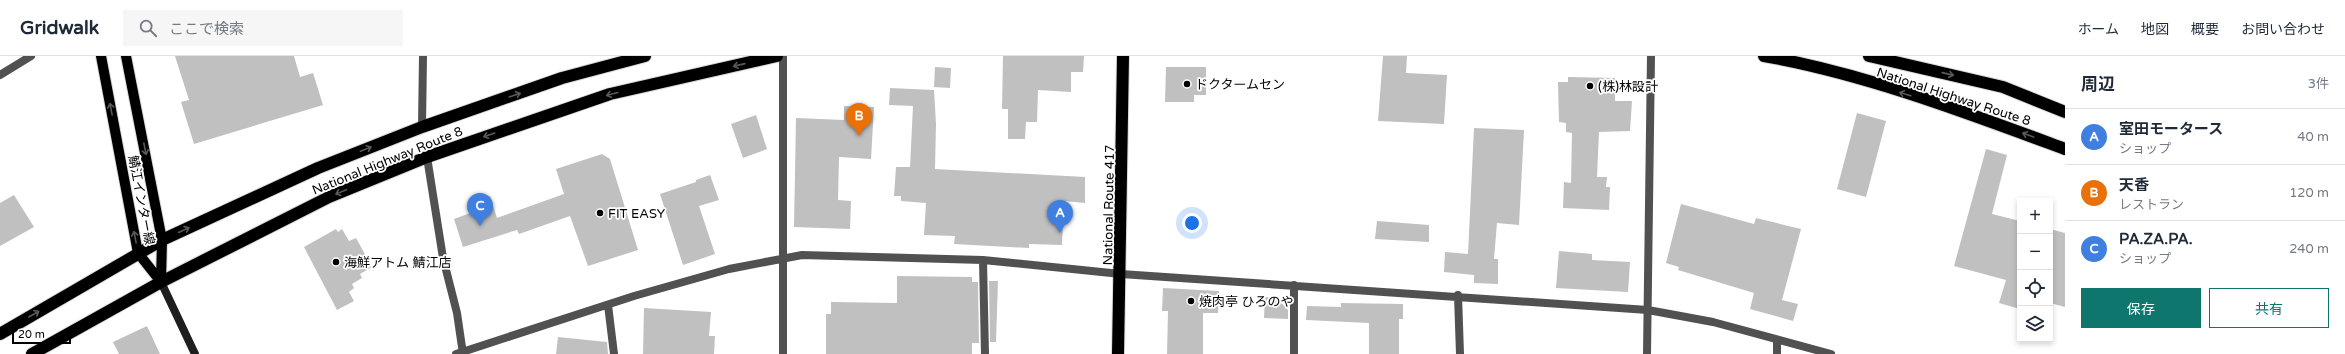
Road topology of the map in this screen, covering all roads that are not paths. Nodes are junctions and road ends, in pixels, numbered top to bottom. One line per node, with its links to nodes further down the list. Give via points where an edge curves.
1 (31, 56): 12 (street)
2 (101, 56): 18 (main road, 鯖江インター線, one-way to 2)
3 (126, 56): 17 (main road, 鯖江インター線, one-way to 17)
4 (423, 56): 14 (street)
5 (645, 56): 14 (highway, National Highway Route 8, one-way to 5, via 562,78)
6 (777, 56): 16 (highway, National Highway Route 8, one-way to 16, via 610,94)
7 (783, 56): 19 (street)
8 (1123, 56): 21 (highway, National Route 417)
9 (1651, 56): 26 (street)
10 (1764, 56): 15 (highway, National Highway Route 8, one-way to 10, via 1958,109 1802,63)
11 (1869, 56): 13 (highway, National Highway Route 8, one-way to 13, via 2003,87)
12 (0, 75)
13 (2065, 112)
14 (422, 127): 17 (highway, National Highway Route 8, one-way to 14, via 318,168)
15 (2065, 149)
16 (427, 157): 22 (highway, National Highway Route 8, one-way to 22, via 329,197); 29 (street, via 443,258 457,313)
17 (162, 240): 18 (highway, National Highway Route 8); 22 (main road, 鯖江インター線)
18 (138, 253): 22 (main road, 鯖江インター線); 27 (highway, National Highway Route 8, one-way to 18)
19 (781, 259): 20 (street, via 802,255); 25 (street, via 729,269); 33 (street)
20 (983, 260): 21 (street); 34 (street)
21 (1121, 274): 23 (street); 35 (highway, National Route 417)
22 (161, 282): 30 (highway, National Highway Route 8); 31 (street)
23 (1294, 285): 24 (street); 36 (street)
24 (1458, 295): 26 (street); 37 (street)
25 (608, 306): 29 (street); 32 (street)
26 (1648, 310): 28 (street, via 1713,322); 38 (street)
27 (0, 334)
28 (1777, 341): 39 (street); 40 (street)
29 (461, 353)
30 (32, 354)
31 (195, 354)
32 (614, 354)
33 (783, 354)
34 (985, 354)
35 (1118, 354)
36 (1294, 354)
37 (1460, 354)
38 (1648, 354)
39 (1777, 354)
40 (1831, 354)

